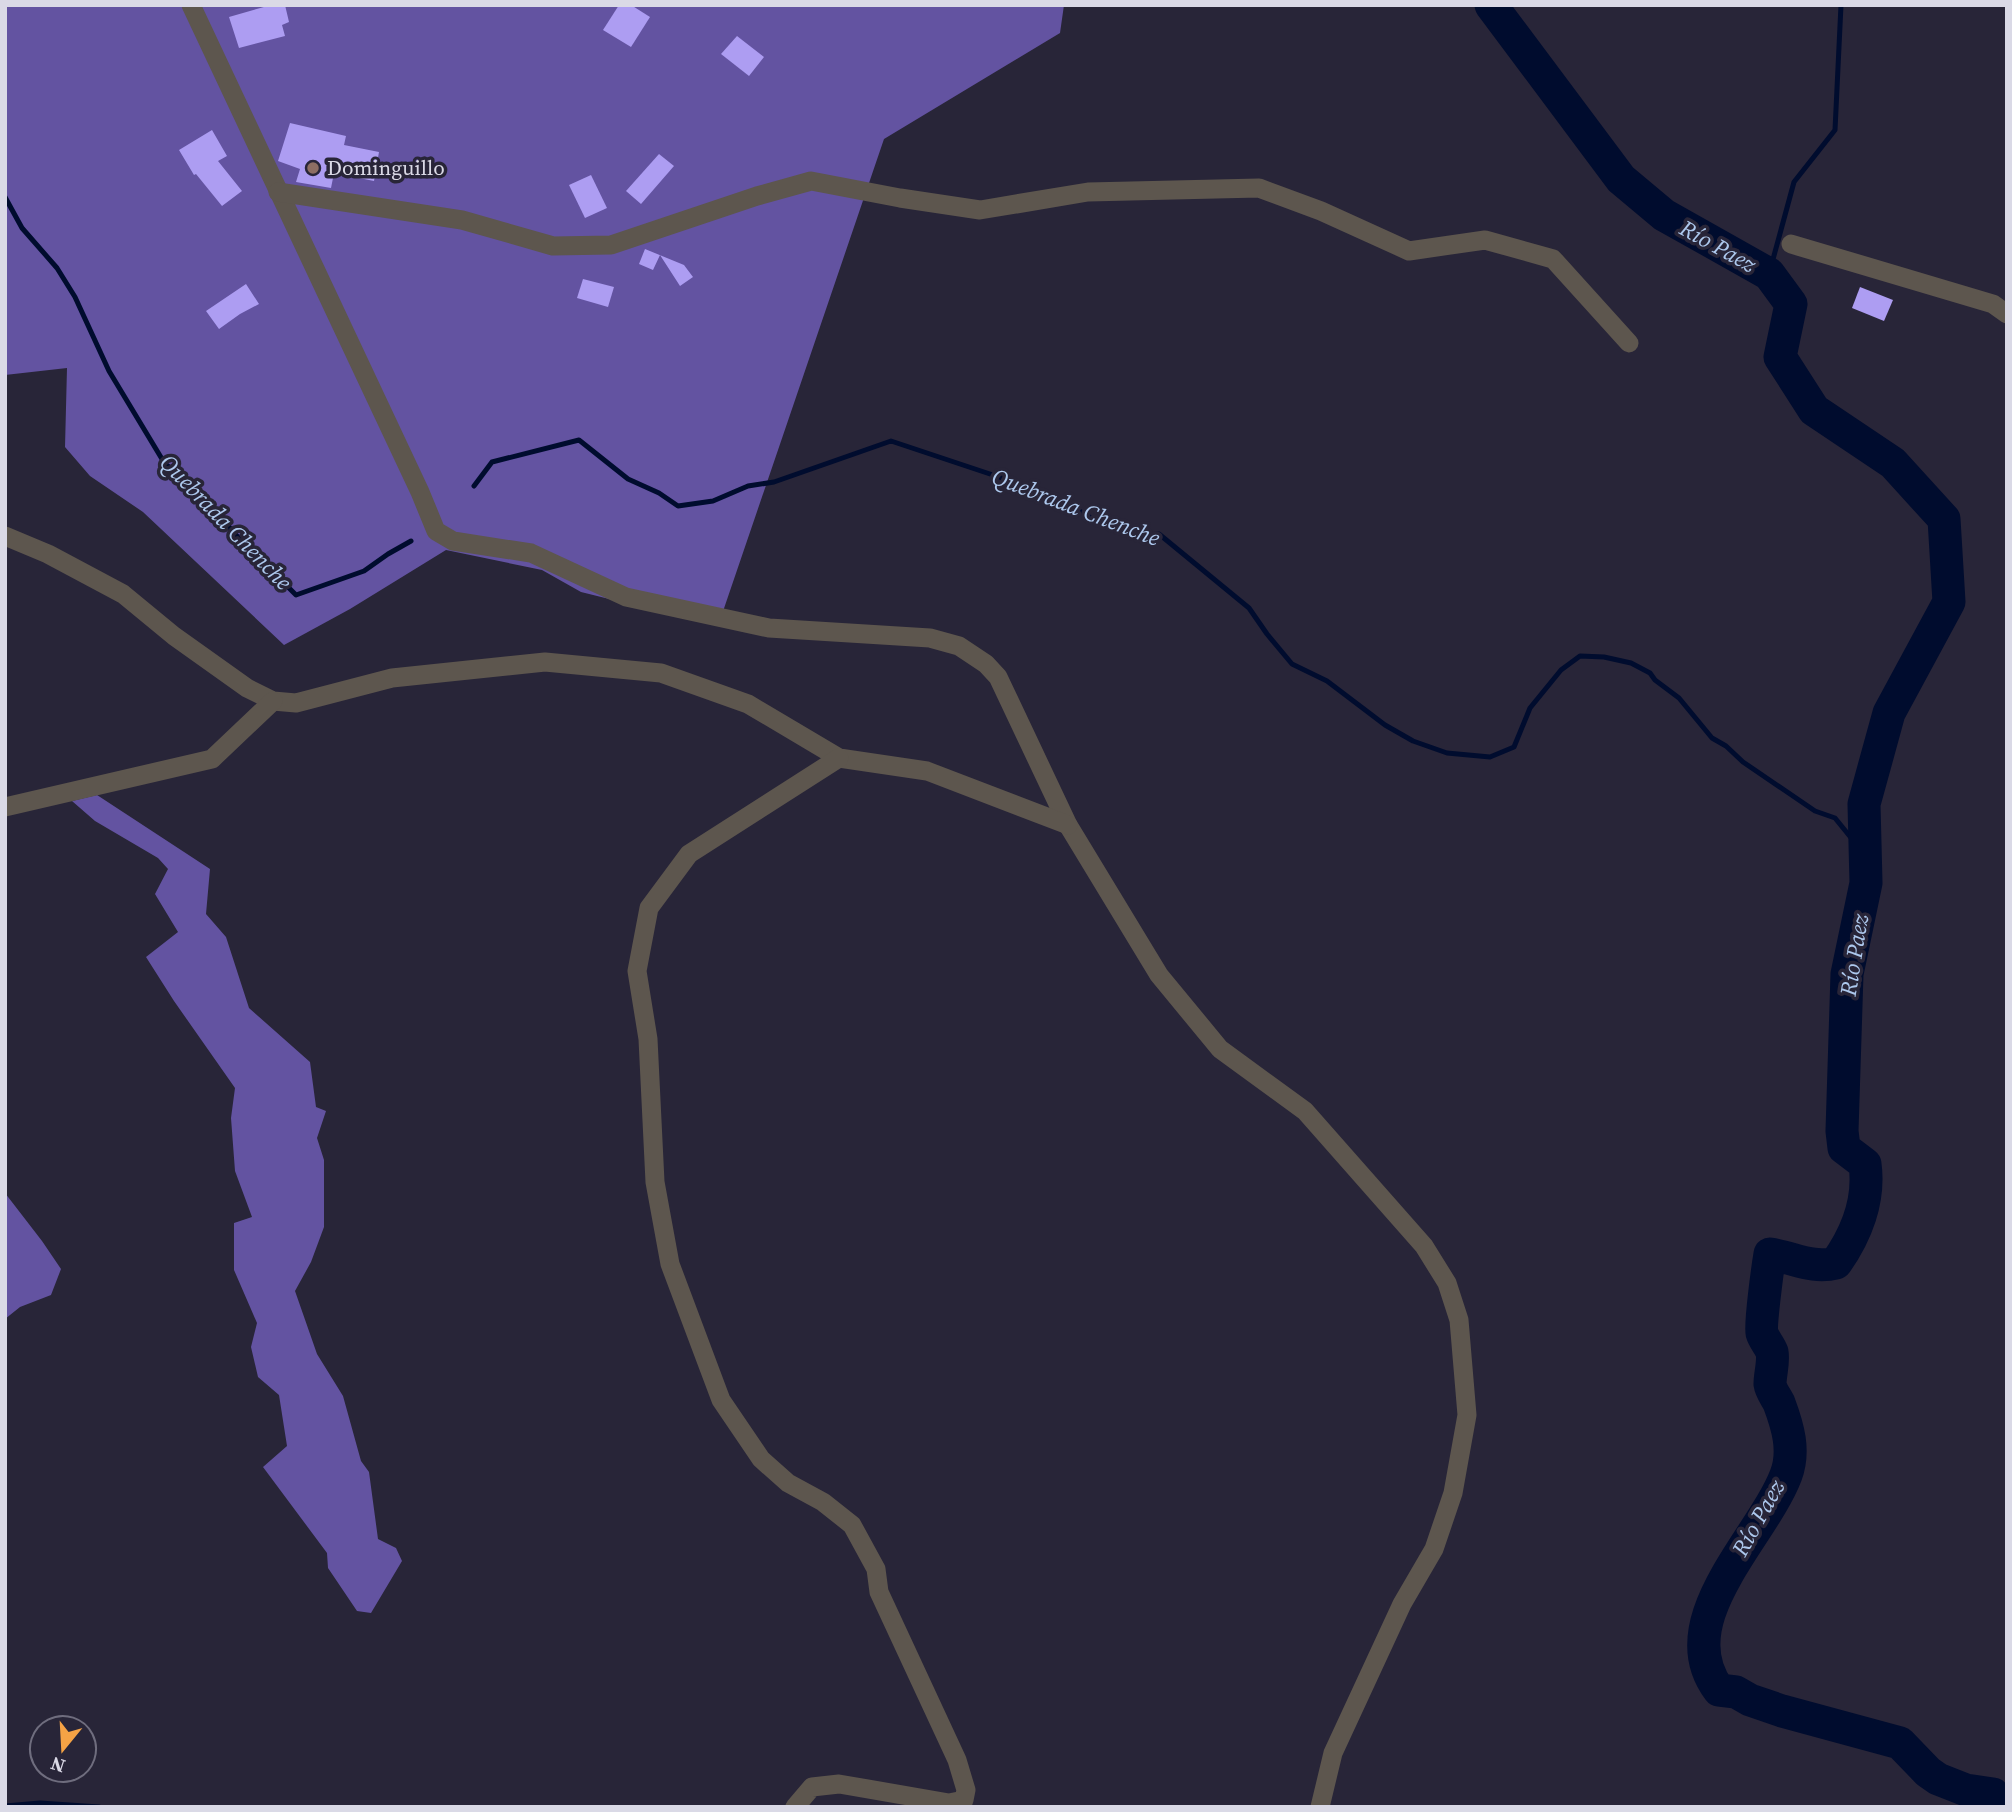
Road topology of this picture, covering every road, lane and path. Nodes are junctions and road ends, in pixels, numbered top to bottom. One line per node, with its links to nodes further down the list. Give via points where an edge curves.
1 (191, 5): 2 (street)
2 (278, 192): 5 (street, via 462,220 553,246 611,245 811,181 980,210 1088,192 1259,188 1409,251 1485,240 1553,259); 10 (street, via 436,531 468,545 531,553 626,597 678,610 769,628 930,638 959,646 998,677)
3 (1791, 244): 4 (street, via 1993,304)
4 (2007, 314)
5 (1629, 344)
6 (5, 536): 7 (street, via 123,594 174,636)
7 (273, 701): 8 (street, via 296,703 392,678 545,662 661,673 748,704); 9 (street, via 212,759)
8 (839, 758): 10 (street, via 927,771); 11 (street, via 689,854 649,908 637,971 648,1039 655,1182 670,1264 721,1400 761,1459 788,1483 852,1525 876,1569 879,1592 957,1760 966,1790 964,1800 949,1803 839,1784 812,1787)
9 (5, 807)
10 (1068, 825): 12 (street, via 1159,975 1220,1049 1305,1111 1424,1246 1447,1283 1460,1320 1467,1415 1453,1493 1434,1549 1402,1604 1332,1753)
11 (795, 1807)
12 (1320, 1807)

